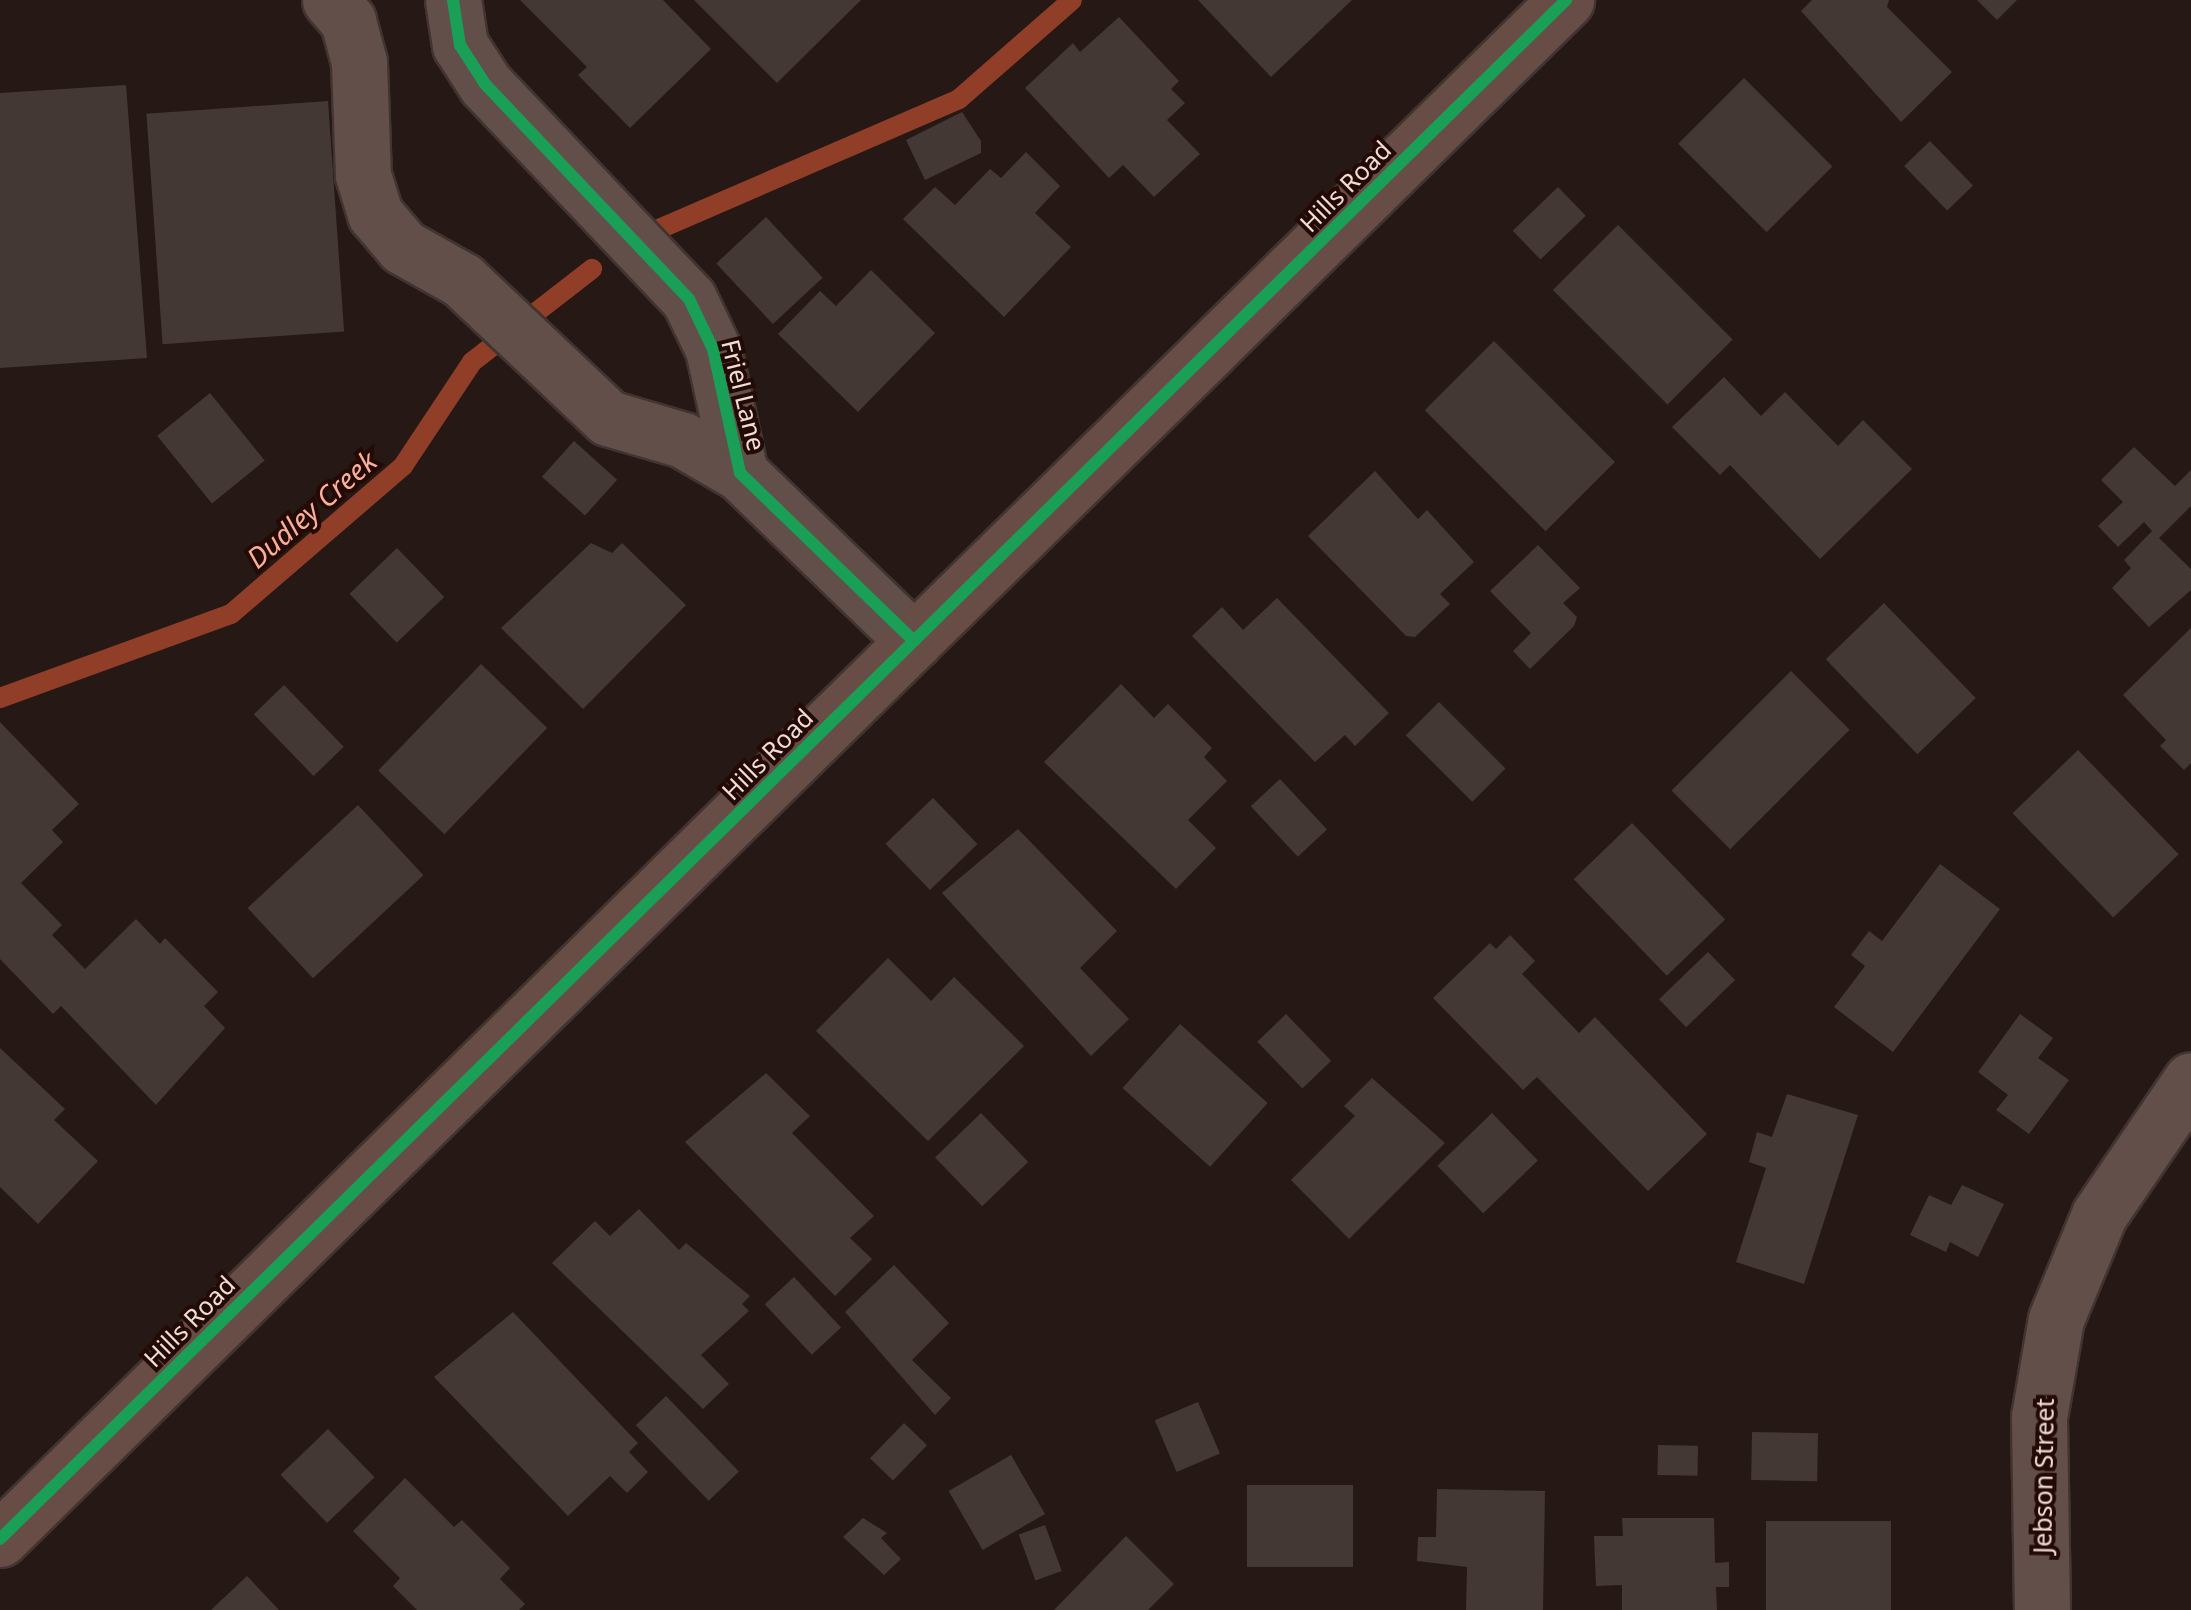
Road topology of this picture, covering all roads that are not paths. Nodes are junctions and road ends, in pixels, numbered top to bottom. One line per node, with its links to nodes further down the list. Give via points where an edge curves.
1 (330, 0): 4 (street, via 348,21 359,62 371,201 403,247 462,280 608,418 683,440)
2 (452, 0): 4 (street, Friel Lane, via 460,46 485,84 689,299 713,349)
3 (1566, 0): 5 (main road, Hills Road)
4 (740, 472): 5 (street, Friel Lane)
5 (914, 641): 7 (main road, Hills Road)
6 (2191, 1080): 8 (street, Jebson Street, via 2099,1214 2056,1320 2039,1417)
7 (0, 1539)
8 (2042, 1610)

